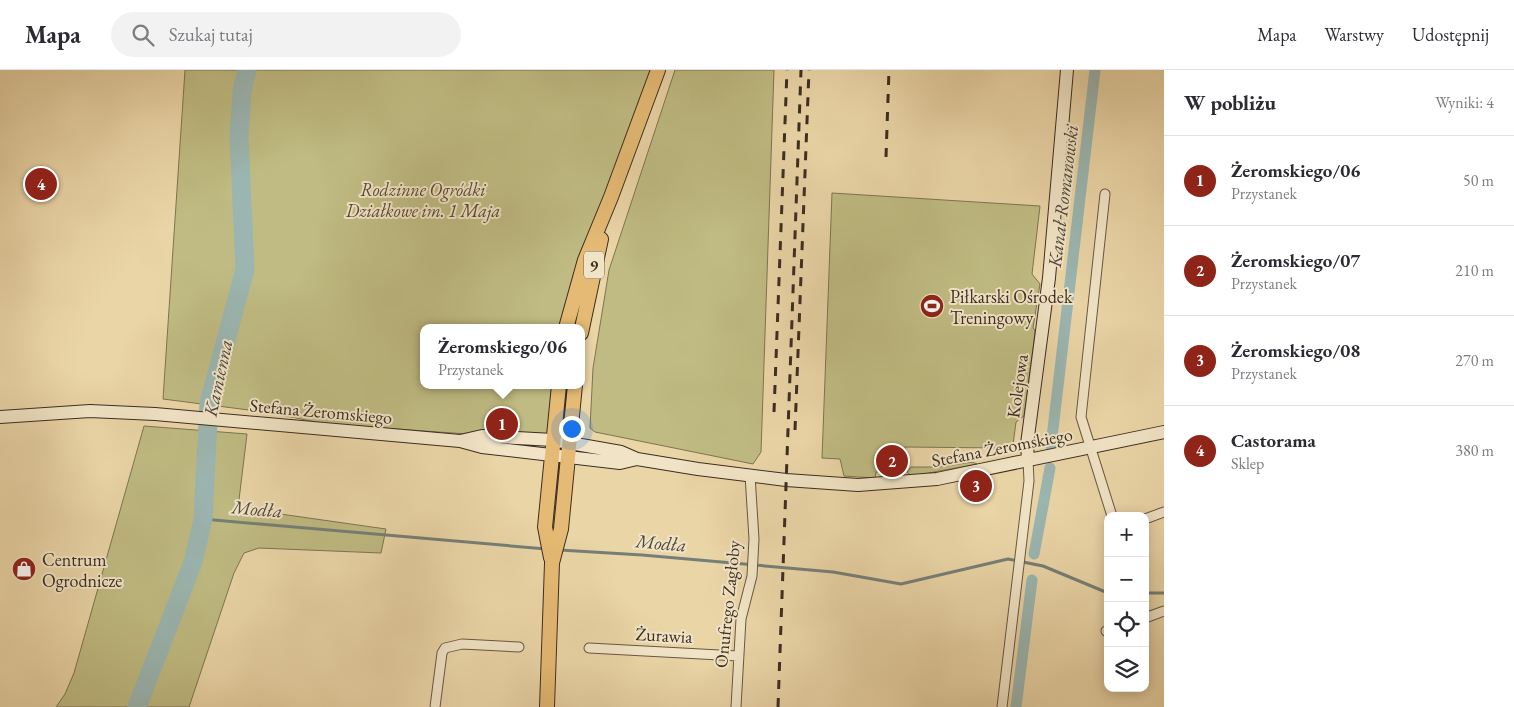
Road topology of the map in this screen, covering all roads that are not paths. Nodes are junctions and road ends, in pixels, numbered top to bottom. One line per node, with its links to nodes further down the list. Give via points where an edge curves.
1 (658, 70): 4 (main road, 9)
2 (1067, 70): 18 (street, Kolejowa, via 1050,272 1027,444)
3 (1105, 194): 14 (street, via 1081,417)
4 (612, 197): 5 (main road, 9, via 585,260); 6 (main road, 9)
5 (567, 324)
6 (583, 324)
7 (559, 389): 11 (main road)
8 (575, 389): 13 (main road)
9 (0, 417): 12 (street, Stefana Żeromskiego, via 90,412 173,415)
10 (1164, 432): 14 (street, Stefana Żeromskiego)
11 (553, 440): 12 (street, Stefana Żeromskiego, via 482,436); 13 (street, Stefana Żeromskiego); 15 (main road)
12 (460, 441): 15 (street, Stefana Żeromskiego, via 482,447)
13 (569, 442): 16 (main road); 17 (street, Stefana Żeromskiego, via 620,452)
14 (1091, 448): 18 (street, Stefana Żeromskiego); 20 (street)
15 (552, 454): 16 (street, Stefana Żeromskiego); 23 (main road, via 545,527)
16 (568, 457): 17 (street, Stefana Żeromskiego, via 620,463); 23 (main road, via 561,529)
17 (637, 459): 19 (street, Stefana Żeromskiego)
18 (1028, 460): 19 (street, Stefana Żeromskiego, via 937,479 882,484 833,484); 32 (street, Kolejowa)
19 (750, 475): 28 (street, Onufrego Zagłoby, via 752,576)
20 (1111, 512)
21 (1164, 512): 22 (street)
22 (1149, 518)
23 (552, 563): 30 (main road)
24 (1164, 611): 25 (street)
25 (1149, 617)
26 (519, 647): 29 (street, via 462,644 446,648 442,653)
27 (589, 648): 28 (street, Żurawia)
28 (738, 656): 31 (street, Onufrego Zagłoby)
29 (435, 707)
30 (547, 707)
31 (736, 707)
32 (1002, 707)

